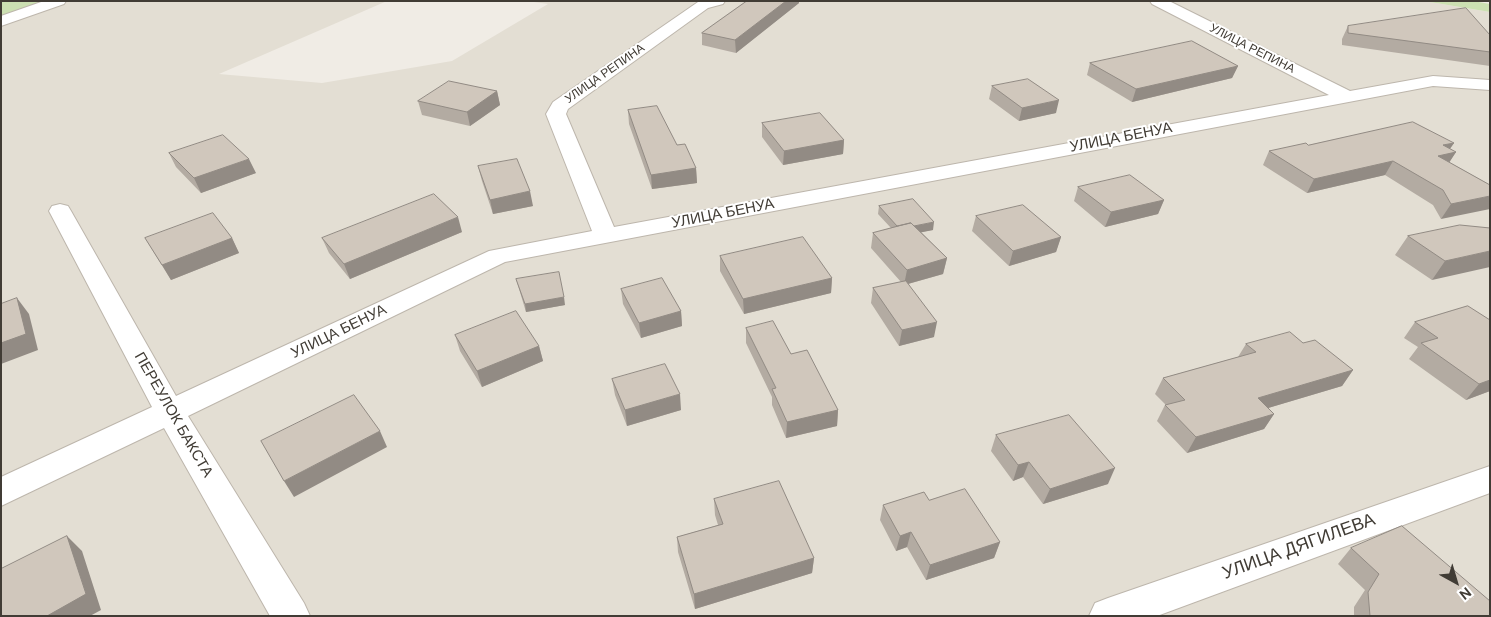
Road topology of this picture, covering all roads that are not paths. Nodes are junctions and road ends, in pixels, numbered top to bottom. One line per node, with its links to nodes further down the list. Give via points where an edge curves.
1 (59, 1): 4 (street)
2 (718, 1): 8 (street, УЛИЦА РЕПИНА, via 703,5 560,106 556,114)
3 (1157, 1): 6 (street, УЛИЦА РЕПИНА)
4 (1, 21)
5 (1490, 85): 6 (street, УЛИЦА БЕНУА, via 1433,81)
6 (1346, 96): 8 (street, УЛИЦА БЕНУА)
7 (60, 211): 9 (street, ПЕРЕУЛОК БАКСТА)
8 (606, 236): 9 (street, УЛИЦА БЕНУА, via 498,256)
9 (170, 412): 11 (street, УЛИЦА БЕНУА); 12 (street, ПЕРЕУЛОК БАКСТА)
10 (1490, 479): 13 (street, УЛИЦА ДЯГИЛЕВА)
11 (1, 492)
12 (291, 616)
13 (1108, 616)

